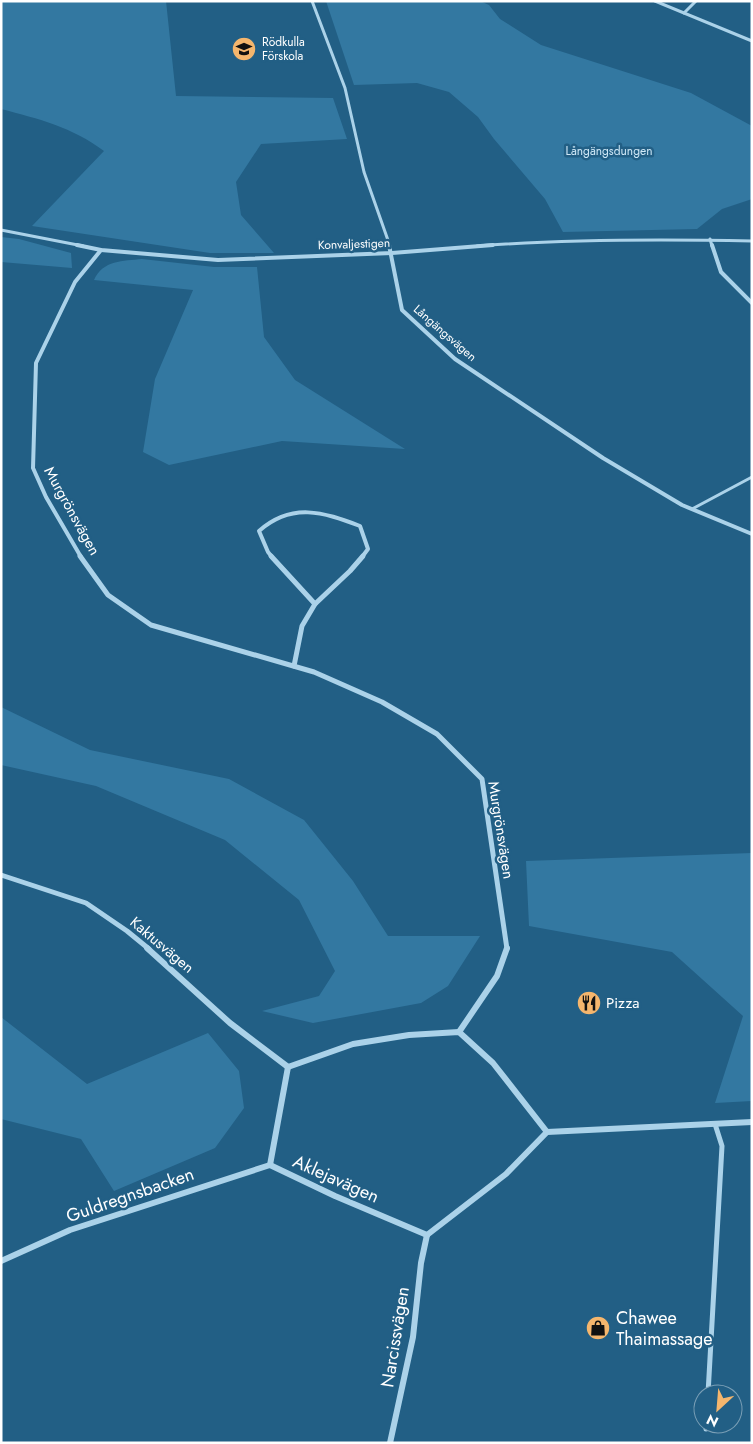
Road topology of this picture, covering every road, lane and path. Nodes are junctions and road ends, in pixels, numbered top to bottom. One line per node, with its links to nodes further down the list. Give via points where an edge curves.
1 (312, 1): 10 (street, Långängsvägen, via 345,88 364,172)
2 (655, 1): 4 (street)
3 (696, 1): 4 (street)
4 (684, 14): 5 (street)
5 (752, 42)
6 (1, 230): 9 (street, Konvaljestigen)
7 (710, 239): 8 (street, Konvaljestigen); 10 (street, Konvaljestigen, via 533,242); 11 (street, via 721,272)
8 (752, 241)
9 (101, 250): 10 (street, Konvaljestigen, via 218,260); 16 (street, Murgrönsvägen, via 75,282 36,363 33,468 46,497 108,595 151,625)
10 (392, 253): 13 (street, Långängsvägen, via 402,310 455,359 603,458)
11 (752, 303)
12 (752, 477): 13 (lane)
13 (692, 509): 14 (street, Långängsvägen)
14 (752, 534)
15 (316, 604): 15 (street, via 368,549 360,526 304,510 276,517 259,531 268,552); 16 (street, via 298,637)
16 (294, 666): 18 (street, Murgrönsvägen, via 382,702 437,734 482,779 507,951 497,976)
17 (1, 875): 19 (street, Kaktusvägen, via 86,903 127,930 230,1023)
18 (459, 1032): 19 (street, via 353,1044); 22 (street, via 493,1063)
19 (288, 1067): 23 (street, Aklejavägen)
20 (752, 1122): 21 (street)
21 (715, 1124): 22 (street); 26 (lane, via 722,1146)
22 (547, 1132): 24 (street, via 506,1174)
23 (270, 1165): 24 (street, Aklejavägen); 25 (street, Guldregnsbacken, via 70,1230)
24 (427, 1235): 27 (street, Narcissvägen, via 413,1337)
25 (1, 1262)
26 (709, 1384)
27 (390, 1443)

